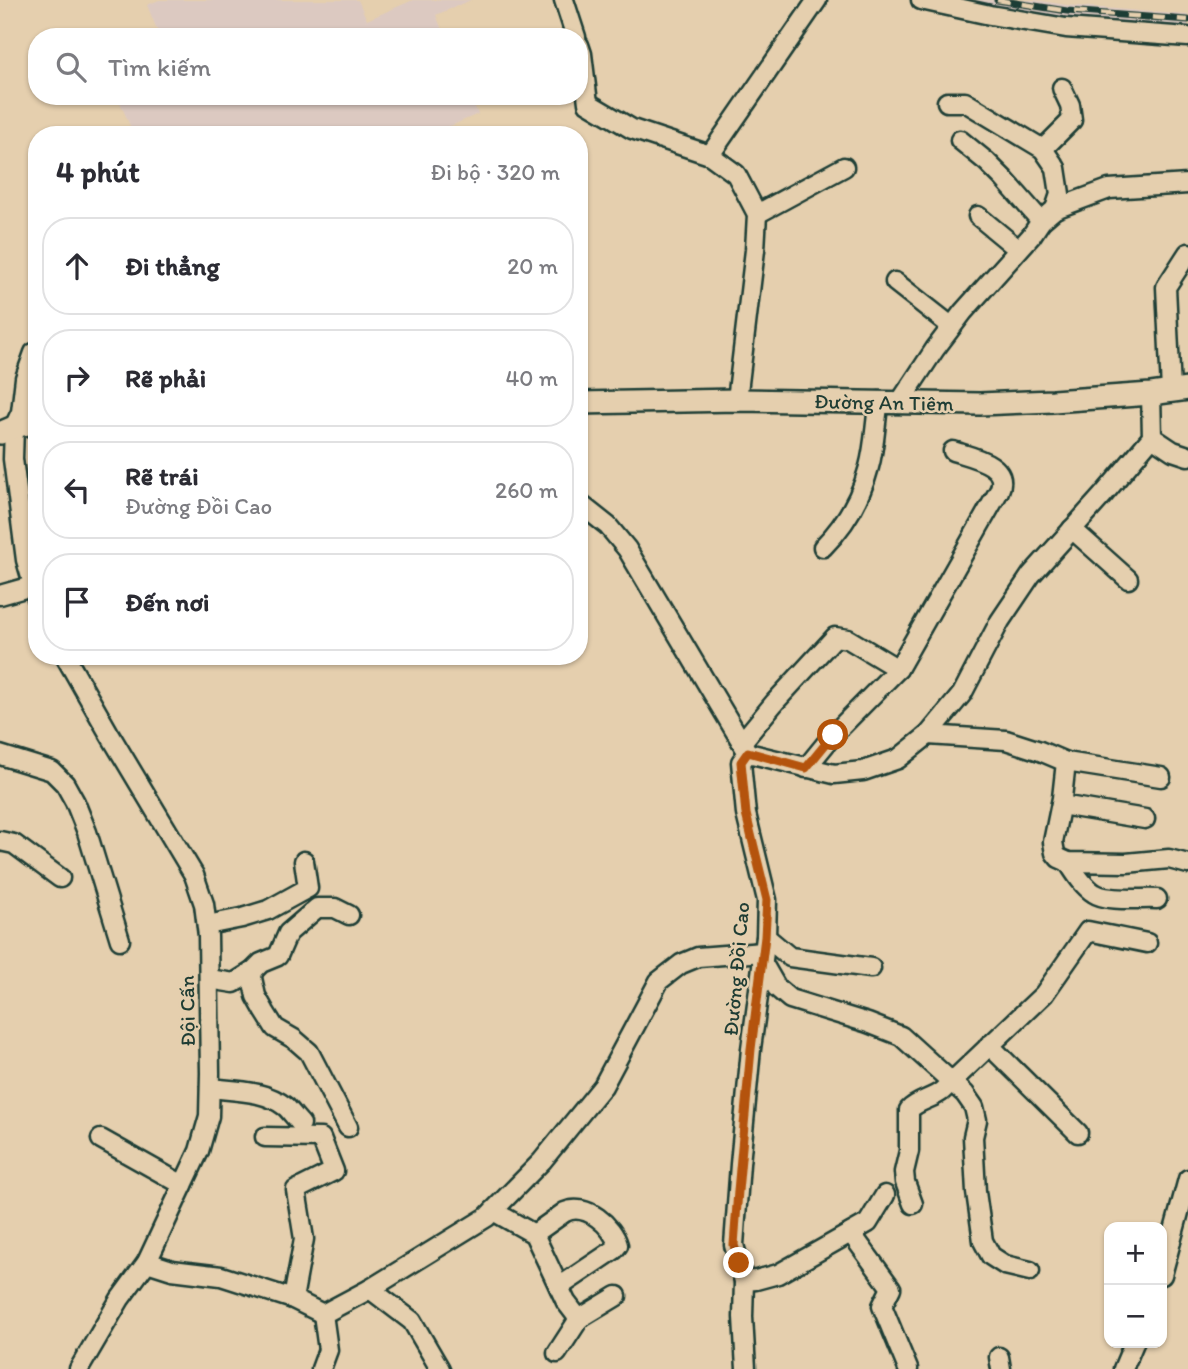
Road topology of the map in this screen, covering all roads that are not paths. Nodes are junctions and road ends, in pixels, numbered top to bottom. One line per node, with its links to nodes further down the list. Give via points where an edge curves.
1 (564, 0): 4 (street)
2 (817, 0): 11 (street)
3 (921, 0): 5 (street, via 1066,28)
4 (573, 28)
5 (1188, 37)
6 (1062, 88): 10 (street, via 1072,120)
7 (947, 102): 10 (street, via 965,102)
8 (588, 103): 11 (street, via 632,129)
9 (960, 140): 17 (street, via 1004,179)
10 (1042, 149): 14 (street, via 1056,168 1060,194)
11 (710, 155): 15 (street, via 736,174)
12 (844, 167): 15 (street)
13 (1187, 188): 14 (street, via 1109,189)
14 (1055, 209): 17 (street)
15 (757, 214): 24 (street)
16 (978, 216): 18 (street)
17 (1041, 221): 18 (street)
18 (1018, 249): 21 (street)
19 (1188, 253): 23 (street, via 1166,287)
20 (895, 282): 21 (street)
21 (951, 326): 25 (street)
22 (28, 370): 28 (street, via 21,412)
23 (1170, 392): 25 (main road, Đường An Tiêm, via 992,404); 29 (street)
24 (737, 400): 25 (main road, Đường An Tiêm); 26 (main road, Đường An Tiêm)
25 (889, 402): 34 (street, via 857,500)
26 (588, 403)
27 (28, 424): 28 (main road)
28 (7, 430): 35 (street)
29 (1152, 437): 31 (street); 33 (street)
30 (953, 452): 40 (street, via 993,467 1001,475 1002,485)
31 (1188, 456)
32 (588, 510): 42 (street, via 627,549)
33 (1072, 529): 36 (street); 41 (street, via 1031,575 1000,621 962,694)
34 (823, 547)
35 (28, 568)
36 (1128, 579)
37 (28, 593): 38 (street)
38 (0, 595)
39 (70, 665): 56 (street, Đội Cấn, via 194,875)
40 (898, 668): 42 (street, via 848,639 835,637 775,702); 45 (street)
41 (928, 734): 44 (street, via 1006,740); 45 (street, via 898,759 863,771 834,774)
42 (745, 747): 45 (street); 59 (street, Đường Đồi Cao, via 741,762 746,814 767,900)
43 (0, 755): 57 (street, via 52,771 65,784 87,832)
44 (1066, 762): 46 (street); 47 (street)
45 (806, 768)
46 (1161, 777)
47 (1061, 806): 48 (street); 51 (street, via 1053,848)
48 (1145, 819)
49 (0, 841): 53 (street, via 14,844)
50 (304, 861): 56 (street, via 309,888 268,910)
51 (1068, 862): 52 (street, via 1169,859); 54 (street, via 1093,893)
52 (1188, 864)
53 (60, 878)
54 (1157, 899)
55 (349, 915): 61 (street, via 335,908 317,908 288,933 278,956)
56 (207, 925): 62 (street, Đội Cấn)
57 (120, 940)
58 (1147, 943): 63 (street, via 1088,931 1044,994)
59 (764, 950): 60 (street); 64 (street, via 778,988 790,999 901,1036); 75 (street, via 698,957 659,981 603,1086); 81 (street, Đường Đồi Cao, via 734,1245)
60 (871, 968)
61 (253, 971): 62 (street, via 234,983); 67 (street, via 256,996 265,1012 275,1028 309,1052)
62 (209, 979): 65 (street, Đội Cấn)
63 (989, 1045): 64 (street); 68 (street)
64 (951, 1081): 74 (street, via 935,1097 909,1110 904,1172); 80 (street, via 974,1107 977,1120 973,1137 983,1241 990,1256)
65 (210, 1088): 66 (street, via 274,1100); 72 (street, Đội Cấn, via 209,1116)
66 (301, 1124)
67 (348, 1127)
68 (1078, 1133)
69 (265, 1137): 85 (street, via 321,1138 334,1171 296,1190 304,1239)
70 (101, 1139): 72 (street)
71 (1188, 1179): 78 (street)
72 (183, 1185): 79 (street, Đội Cấn)
73 (886, 1195): 76 (street, via 868,1223)
74 (914, 1204)
75 (494, 1211): 77 (street); 83 (street)
76 (851, 1233): 81 (street, via 778,1274); 94 (street, via 891,1288 883,1306)
77 (534, 1234): 82 (street); 82 (street, via 577,1209 601,1221 617,1241 614,1250)
78 (1167, 1257)
79 (147, 1262): 85 (street, via 221,1276); 90 (street, Đội Cấn)
80 (1030, 1271)
81 (744, 1281): 93 (street, Đường Đồi Cao)
82 (559, 1287): 87 (street)
83 (370, 1289): 86 (street); 92 (street, via 412,1321)
84 (617, 1296): 87 (street)
85 (293, 1299): 86 (street)
86 (323, 1314): 91 (street, via 328,1350)
87 (579, 1319): 89 (street)
88 (1132, 1348): 95 (street)
89 (557, 1353)
90 (79, 1369)
91 (321, 1369)
92 (440, 1369)
93 (746, 1369)
94 (908, 1369)
95 (1123, 1369)

